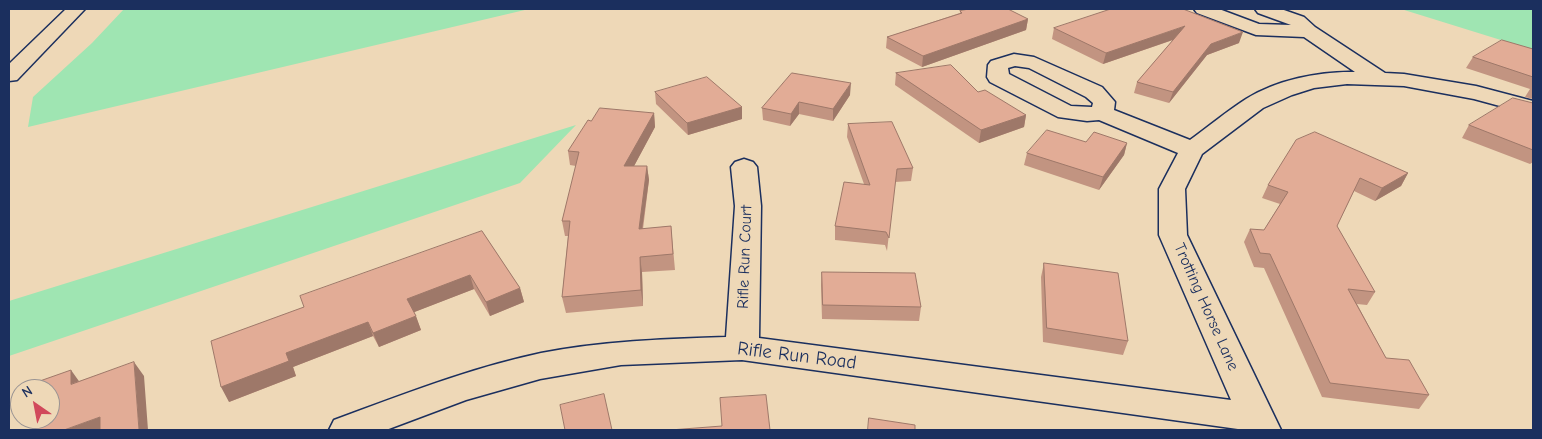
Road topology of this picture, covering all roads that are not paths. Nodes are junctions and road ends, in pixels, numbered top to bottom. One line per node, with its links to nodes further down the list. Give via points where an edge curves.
1 (76, 9): 5 (street)
2 (1203, 9): 4 (street, via 1256,29)
3 (1264, 9): 4 (street, via 1296,22)
4 (1308, 31): 6 (street)
5 (9, 75)
6 (1378, 78): 7 (street, Trotting Horse Lane, via 1476,93); 9 (street, Trotting Horse Lane, via 1313,82 1284,90 1255,103)
7 (1533, 108)
8 (1102, 113): 9 (street)
9 (1192, 150): 12 (street, Trotting Horse Lane, via 1172,189 1174,235)
10 (744, 167): 11 (street, Rifle Run Court, via 748,206)
11 (742, 348): 12 (street, Rifle Run Road); 13 (street, Rifle Run Road, via 621,353 540,366 457,389)
12 (1260, 424)
13 (347, 430)

